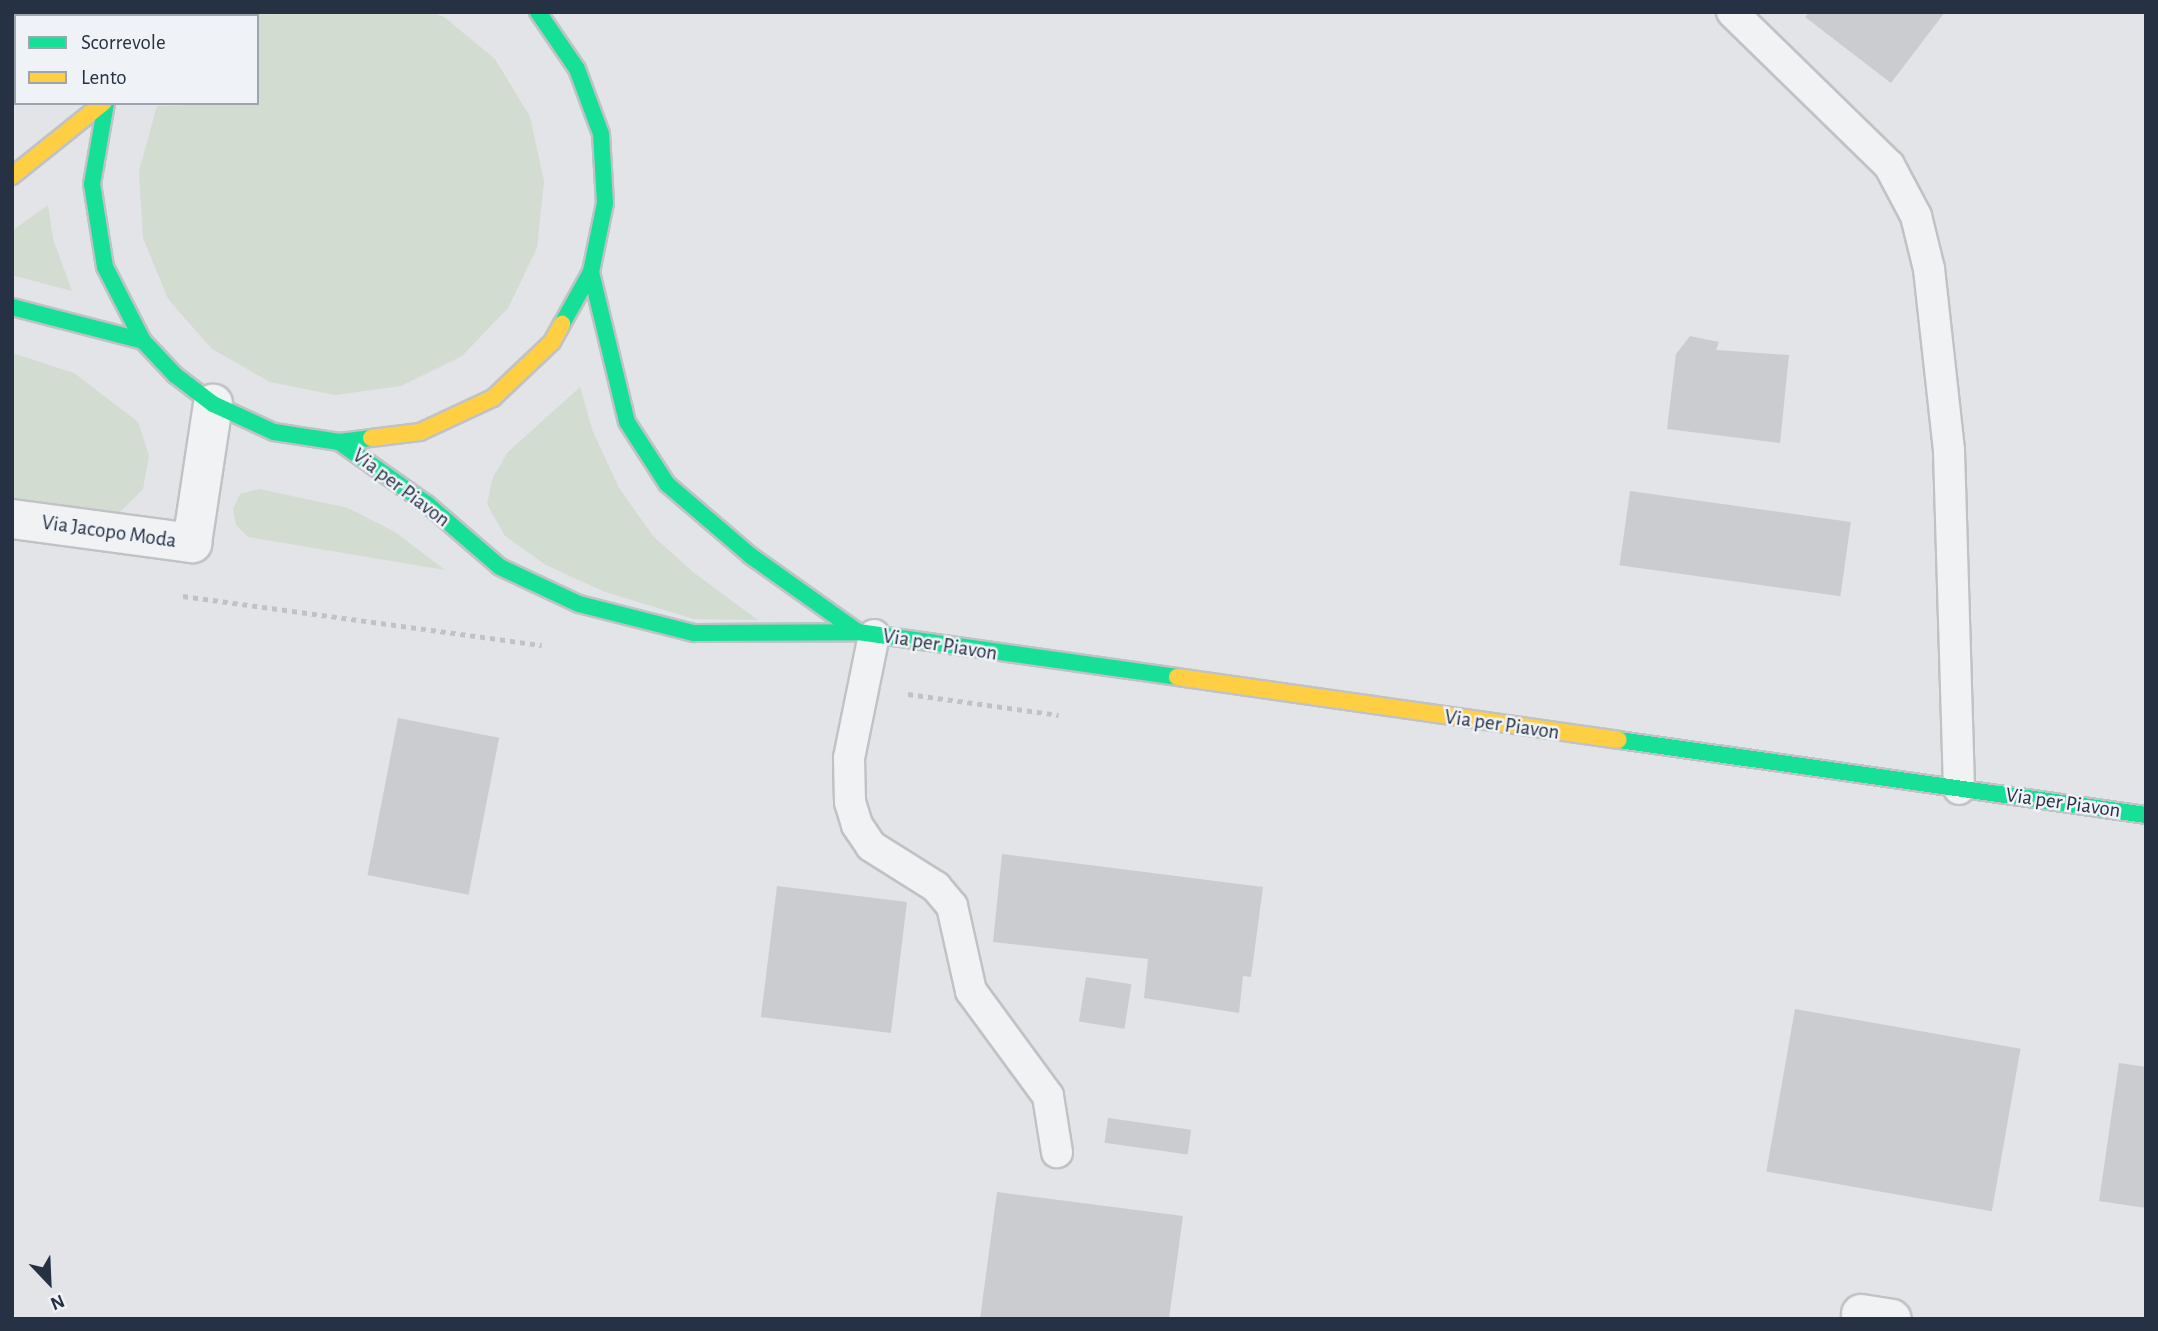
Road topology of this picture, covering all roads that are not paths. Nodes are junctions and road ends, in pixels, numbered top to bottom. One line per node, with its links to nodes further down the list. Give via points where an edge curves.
1 (538, 12): 6 (street, via 578,69 601,134 605,203)
2 (1732, 12): 13 (lane, via 1889,164 1916,216 1929,269 1949,452)
3 (101, 105): 5 (street)
4 (104, 105): 8 (street, via 92,184 103,255)
5 (12, 176)
6 (591, 272): 10 (street, via 552,342 493,398 419,432); 12 (street, Via per Piavon, via 627,422 667,484 751,556)
7 (12, 307): 8 (street)
8 (143, 341): 9 (street, via 175,375)
9 (213, 404): 10 (street, via 274,432); 11 (street, Via Jacopo Moda, via 192,543)
10 (339, 442): 12 (street, Via per Piavon, via 427,504 500,567 579,604 694,633)
11 (12, 519)
12 (866, 634): 13 (street, Via per Piavon); 15 (lane, via 863,688 849,758 850,802 857,825 871,846 936,887 951,906 971,991 1048,1096)
13 (1959, 789): 14 (street, Via per Piavon)
14 (2146, 815)
15 (1057, 1152)

